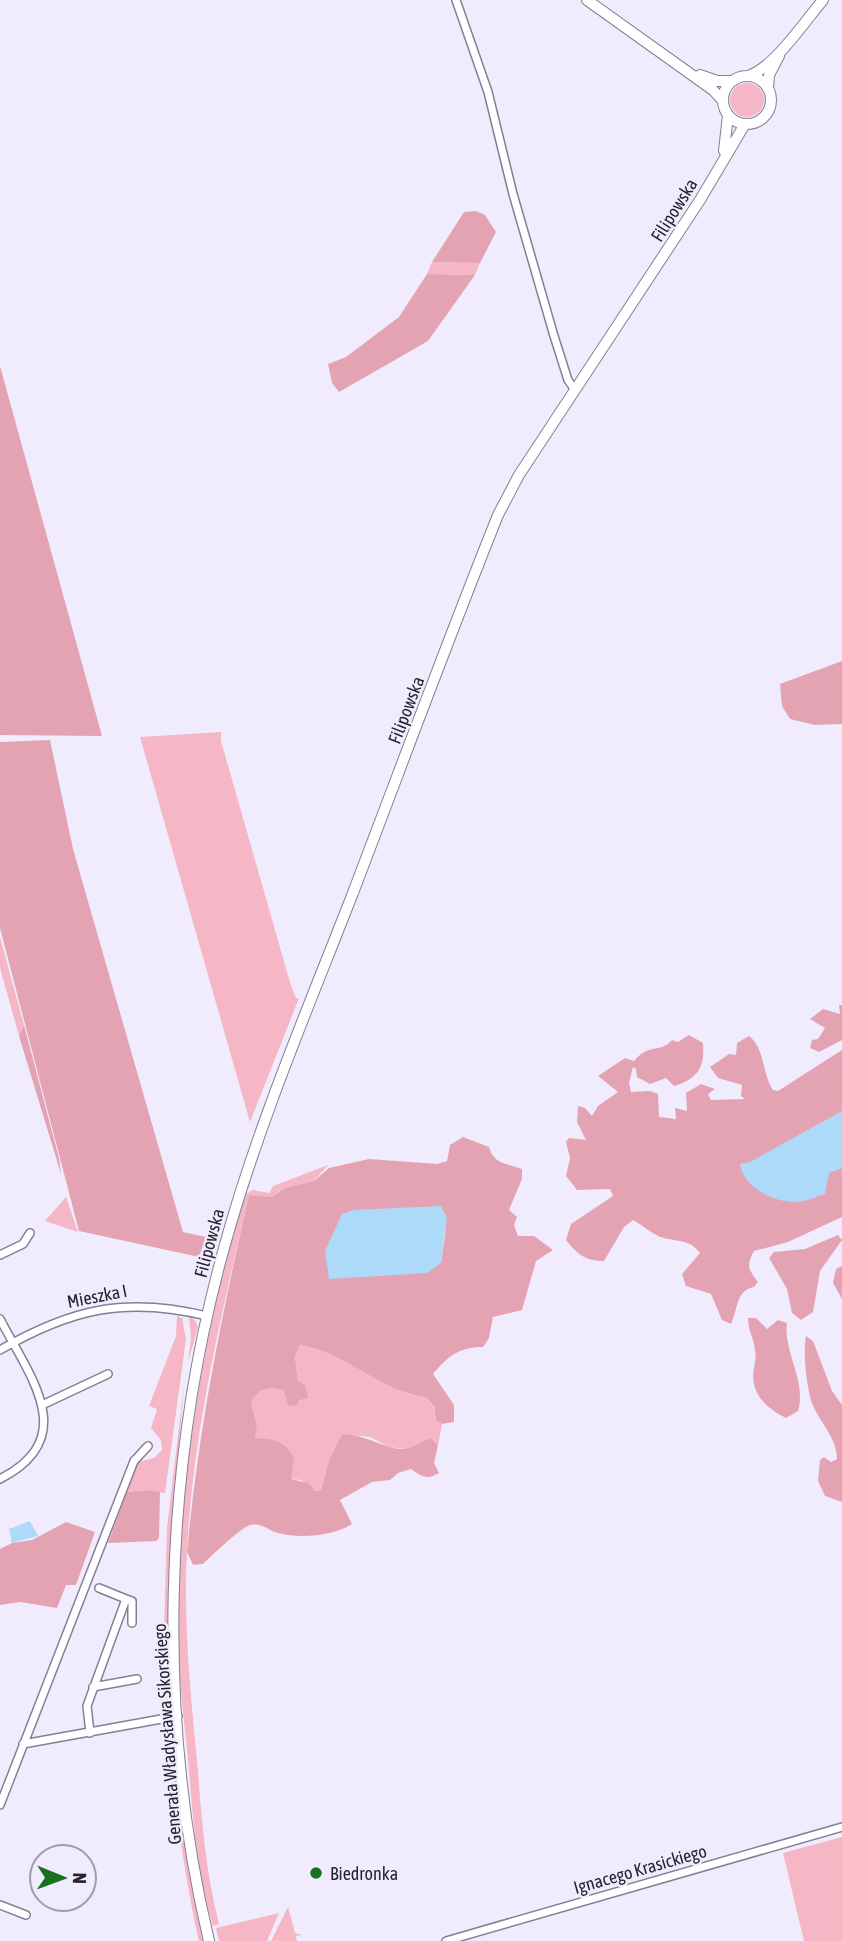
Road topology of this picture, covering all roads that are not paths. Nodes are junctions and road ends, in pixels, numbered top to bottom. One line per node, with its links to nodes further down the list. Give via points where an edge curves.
1 (456, 0): 13 (street, via 488,92 554,336)
2 (587, 0): 5 (main road)
3 (823, 0): 4 (main road)
4 (783, 48): 6 (main road, via 756,73); 8 (main road, via 769,75)
5 (689, 72): 7 (main road); 9 (main road)
6 (746, 76): 7 (main road); 8 (main road)
7 (733, 81): 9 (main road)
8 (768, 89): 11 (main road, via 767,113)
9 (723, 101): 10 (main road)
10 (728, 115): 11 (main road); 12 (main road, Filipowska)
11 (746, 124): 12 (main road, Filipowska)
12 (723, 158): 13 (main road, Filipowska)
13 (575, 390): 16 (main road, Filipowska, via 511,489 487,542 259,1134)
14 (30, 1233): 15 (street, via 23,1244)
15 (0, 1255)
16 (207, 1315): 18 (street, Mieszka I, via 146,1304 112,1307 71,1316); 29 (main road, Generała Władysława Sikorskiego, via 192,1390 178,1514 174,1650)
17 (0, 1319): 18 (street)
18 (12, 1343): 19 (street, Mieszka I); 21 (street)
19 (0, 1350)
20 (108, 1374): 21 (street)
21 (42, 1405): 23 (street, via 46,1427 40,1444)
22 (148, 1446): 31 (street, via 134,1461)
23 (0, 1479)
24 (99, 1588): 25 (street)
25 (126, 1598): 26 (street, via 132,1601); 28 (street)
26 (132, 1623)
27 (137, 1679): 28 (street)
28 (93, 1687): 30 (street, via 87,1706)
29 (178, 1716): 30 (street); 36 (main road, Generała Władysława Sikorskiego, via 188,1823)
30 (90, 1733): 31 (street)
31 (23, 1744): 32 (street)
32 (0, 1805)
33 (842, 1828): 37 (street, Ignacego Krasickiego)
34 (0, 1905): 35 (street)
35 (26, 1915)
36 (209, 1941)
37 (446, 1941)

